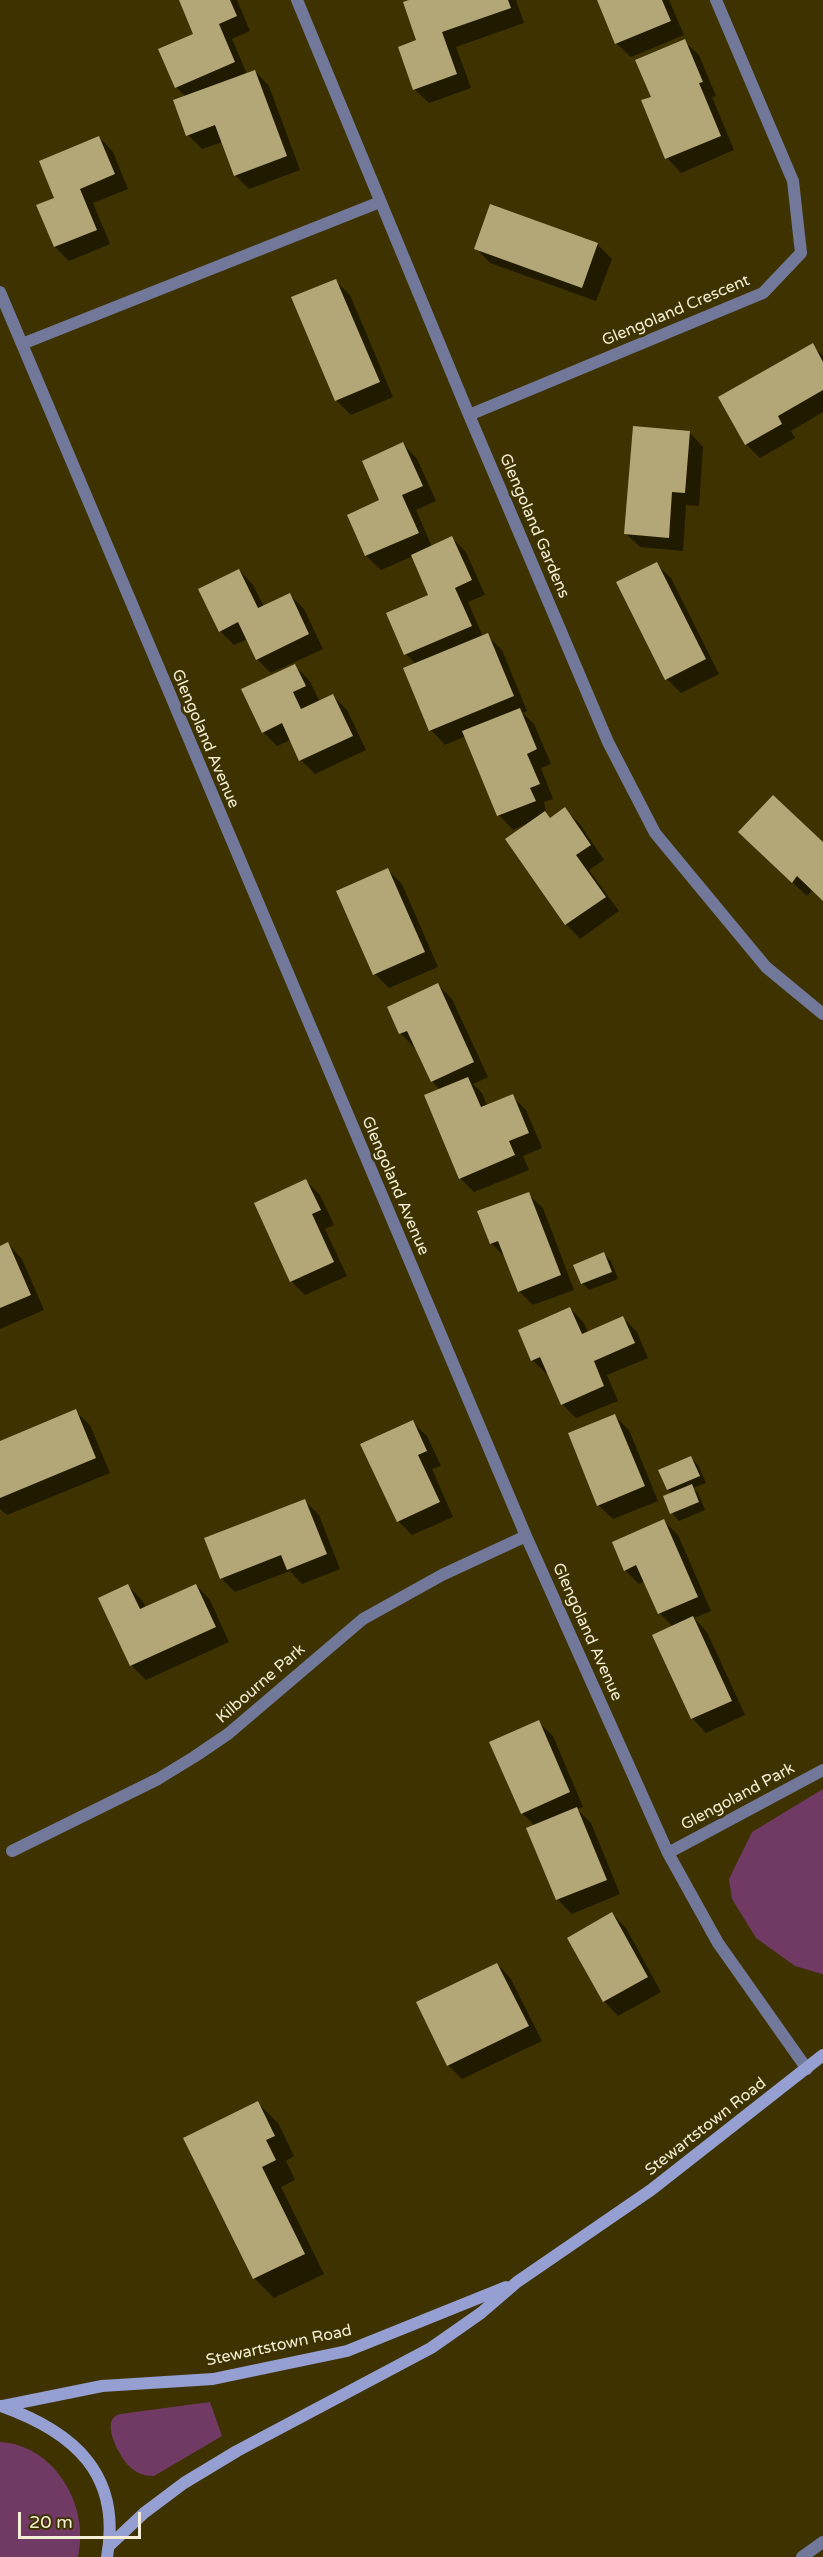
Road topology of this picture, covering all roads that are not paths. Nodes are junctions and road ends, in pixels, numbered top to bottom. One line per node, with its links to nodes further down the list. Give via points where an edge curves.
1 (297, 0): 3 (street, Glengoland Gardens)
2 (716, 0): 6 (street, Glengoland Crescent, via 793,181 801,253 763,293)
3 (380, 202): 5 (street); 6 (street, Glengoland Gardens)
4 (0, 292): 5 (street, Glengoland Avenue)
5 (22, 344): 8 (street, Glengoland Avenue)
6 (469, 415): 7 (street, Glengoland Gardens, via 608,742 655,833 766,967)
7 (823, 1014)
8 (526, 1536): 10 (street, Kilbourne Park, via 442,1575 363,1619 228,1734 194,1757 158,1779); 11 (street, Glengoland Avenue)
9 (823, 1770): 11 (street, Glengoland Park)
10 (12, 1851)
11 (669, 1853): 13 (street, Glengoland Avenue, via 718,1943)
12 (823, 2055): 13 (main road, Stewartstown Road)
13 (807, 2069): 14 (main road, Stewartstown Road, via 651,2190)
14 (517, 2282): 15 (main road, Stewartstown Road, via 346,2351 213,2379 102,2386); 17 (main road, Stewartstown Road, via 431,2348 184,2483 144,2513)
15 (1, 2406): 17 (main road, via 71,2441 96,2472 110,2506)
16 (823, 2542): 18 (street)
17 (108, 2552)
18 (802, 2557)

